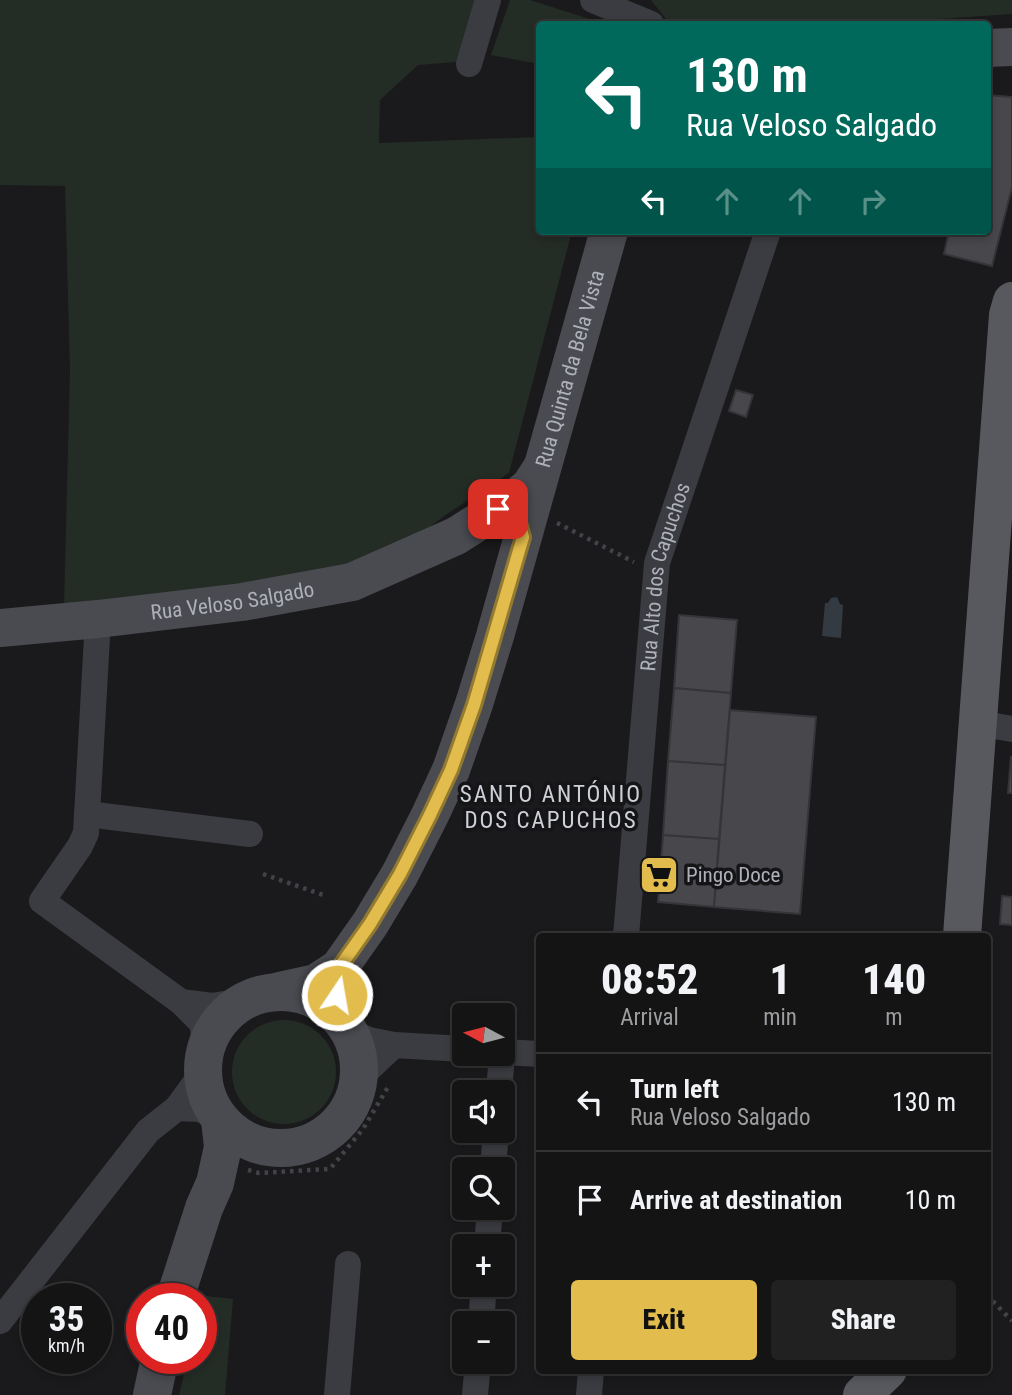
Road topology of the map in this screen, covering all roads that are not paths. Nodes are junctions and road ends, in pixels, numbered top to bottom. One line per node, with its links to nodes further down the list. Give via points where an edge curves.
1 (488, 0): 8 (street)
2 (593, 0): 4 (street)
3 (635, 0): 5 (street)
4 (644, 21)
5 (649, 21)
6 (1012, 47): 7 (street)
7 (991, 48)
8 (469, 64)
9 (608, 235): 12 (street, Rua Quinta da Bela Vista)
10 (767, 235): 19 (street, Rua Alto dos Capuchos, via 657,563)
11 (1012, 301): 16 (main road)
12 (542, 467): 13 (street, Rua Veloso Salgado, via 516,498)
13 (511, 526): 14 (street, Rua Veloso Salgado, via 456,536 352,582 242,602); 21 (street, via 501,569 503,605 451,770 376,914)
14 (98, 620): 15 (street, Rua Veloso Salgado); 17 (street)
15 (0, 628)
16 (994, 726): 20 (main road)
17 (87, 814): 18 (street); 24 (street, via 80,845 42,901)
18 (250, 834)
19 (626, 933)
20 (962, 933)
21 (339, 968): 22 (street, via 316,984); 25 (street, via 337,995)
22 (279, 991): 23 (street); 25 (street, via 323,1003)
23 (242, 1001): 24 (street, via 212,1006); 29 (street, via 221,1019)
24 (181, 1002): 29 (street, via 202,1023)
25 (346, 1026): 26 (street, via 369,1040); 31 (street)
26 (394, 1045): 27 (street); 31 (street)
27 (452, 1048)
28 (515, 1053): 30 (street)
29 (205, 1054): 32 (street, via 198,1079); 33 (street, via 203,1076)
30 (536, 1054)
31 (360, 1077): 34 (street, via 347,1112 332,1129 309,1144 286,1148)
32 (177, 1108): 33 (street, via 199,1109); 38 (street, via 148,1131)
33 (220, 1119): 34 (street); 35 (street, via 223,1147)
34 (258, 1145): 35 (street, via 239,1157)
35 (215, 1183): 37 (street)
36 (348, 1264): 44 (street)
37 (180, 1283)
38 (0, 1321)
39 (157, 1374): 43 (street)
40 (477, 1374): 45 (street)
41 (591, 1374): 46 (street)
42 (884, 1374): 47 (main road)
43 (152, 1395)
44 (337, 1395)
45 (475, 1395)
46 (589, 1395)
47 (862, 1395)

